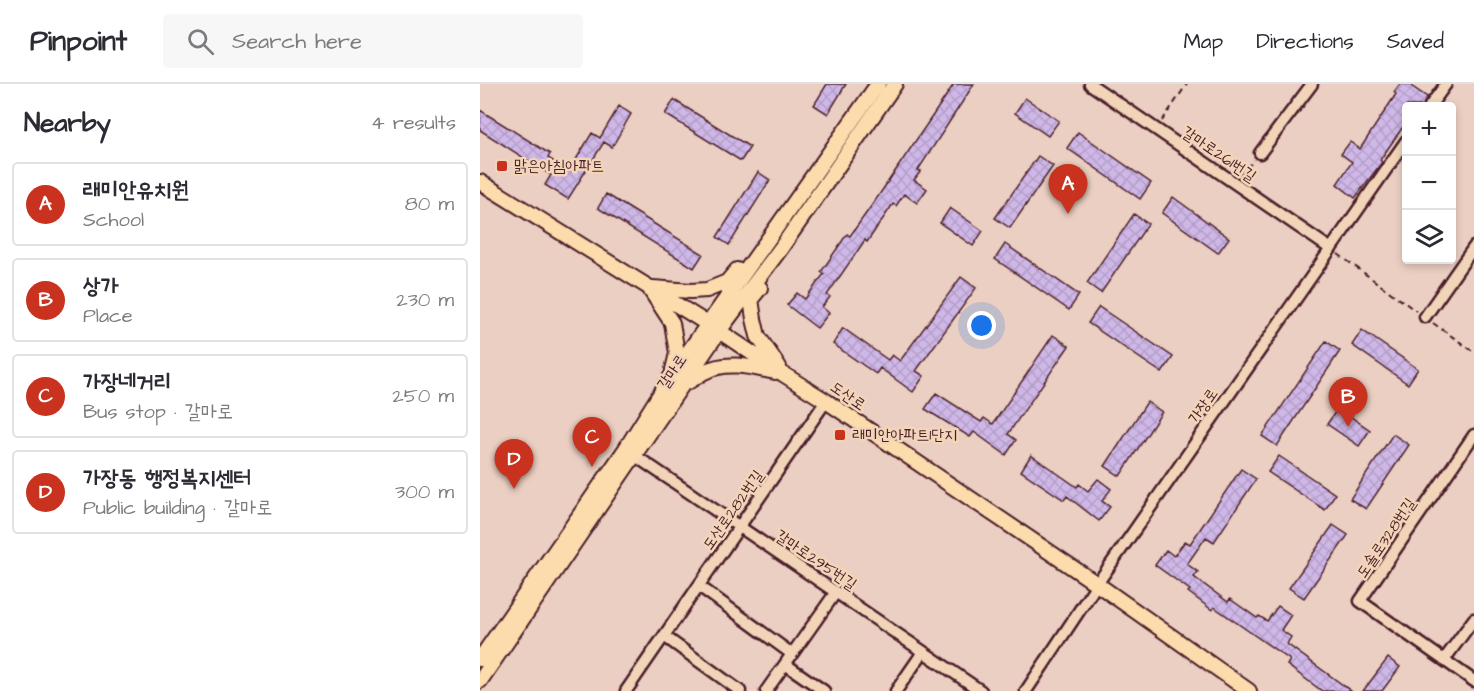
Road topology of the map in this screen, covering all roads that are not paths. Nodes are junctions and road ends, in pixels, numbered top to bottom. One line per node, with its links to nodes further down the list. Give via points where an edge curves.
1 (878, 84): 10 (main road, 갈마로)
2 (895, 84): 12 (main road, 갈마로)
3 (1090, 84): 13 (street, 갈마로261번길)
4 (1312, 84): 8 (street)
5 (1446, 84): 6 (street)
6 (1433, 102)
7 (1402, 148): 13 (street, 가장로)
8 (1260, 153)
9 (480, 182): 14 (main road, 도산로)
10 (767, 242): 14 (main road, via 753,250 727,282 707,290); 16 (main road, 갈마로)
11 (1474, 247): 15 (street)
12 (780, 248): 16 (main road, 갈마로); 17 (main road, via 752,299 758,336)
13 (1331, 249): 24 (street, 가장로)
14 (648, 287): 16 (main road, 도산로); 18 (main road, via 672,322 677,353)
15 (1425, 317)
16 (714, 328): 17 (main road, 도산로); 18 (main road, 갈마로); 19 (main road, 갈마로)
17 (783, 374): 19 (main road, via 728,365 706,371); 20 (main road, 도산로)
18 (672, 375): 31 (main road, 갈마로, via 625,450)
19 (683, 386): 22 (main road, 갈마로)
20 (826, 401): 23 (street, 도산로282번길); 24 (main road, 도산로)
21 (1474, 435): 32 (street, 도솔로328번길, via 1360,602)
22 (634, 455): 23 (street, 갈마로295번길); 34 (main road, 갈마로)
23 (740, 526): 25 (street, 도산로282번길); 26 (street, 갈마로295번길)
24 (1097, 584): 42 (street, 가장로); 43 (main road, 도산로)
25 (699, 586): 28 (street, 도산로282번길); 30 (street)
26 (836, 592): 29 (street, 갈마로295번길); 30 (street)
27 (1474, 619): 32 (street)
28 (664, 636): 36 (street, 도산로282번길); 37 (street)
29 (923, 651): 40 (street); 41 (street, 갈마로295번길)
30 (792, 654): 33 (street)
31 (480, 659)
32 (1444, 660): 35 (street, 도솔로328번길)
33 (785, 664): 38 (street); 39 (street)
34 (480, 681)
35 (1474, 681)
36 (626, 691)
37 (740, 691)
38 (766, 691)
39 (824, 691)
40 (896, 691)
41 (981, 691)
42 (1026, 691)
43 (1249, 691)

